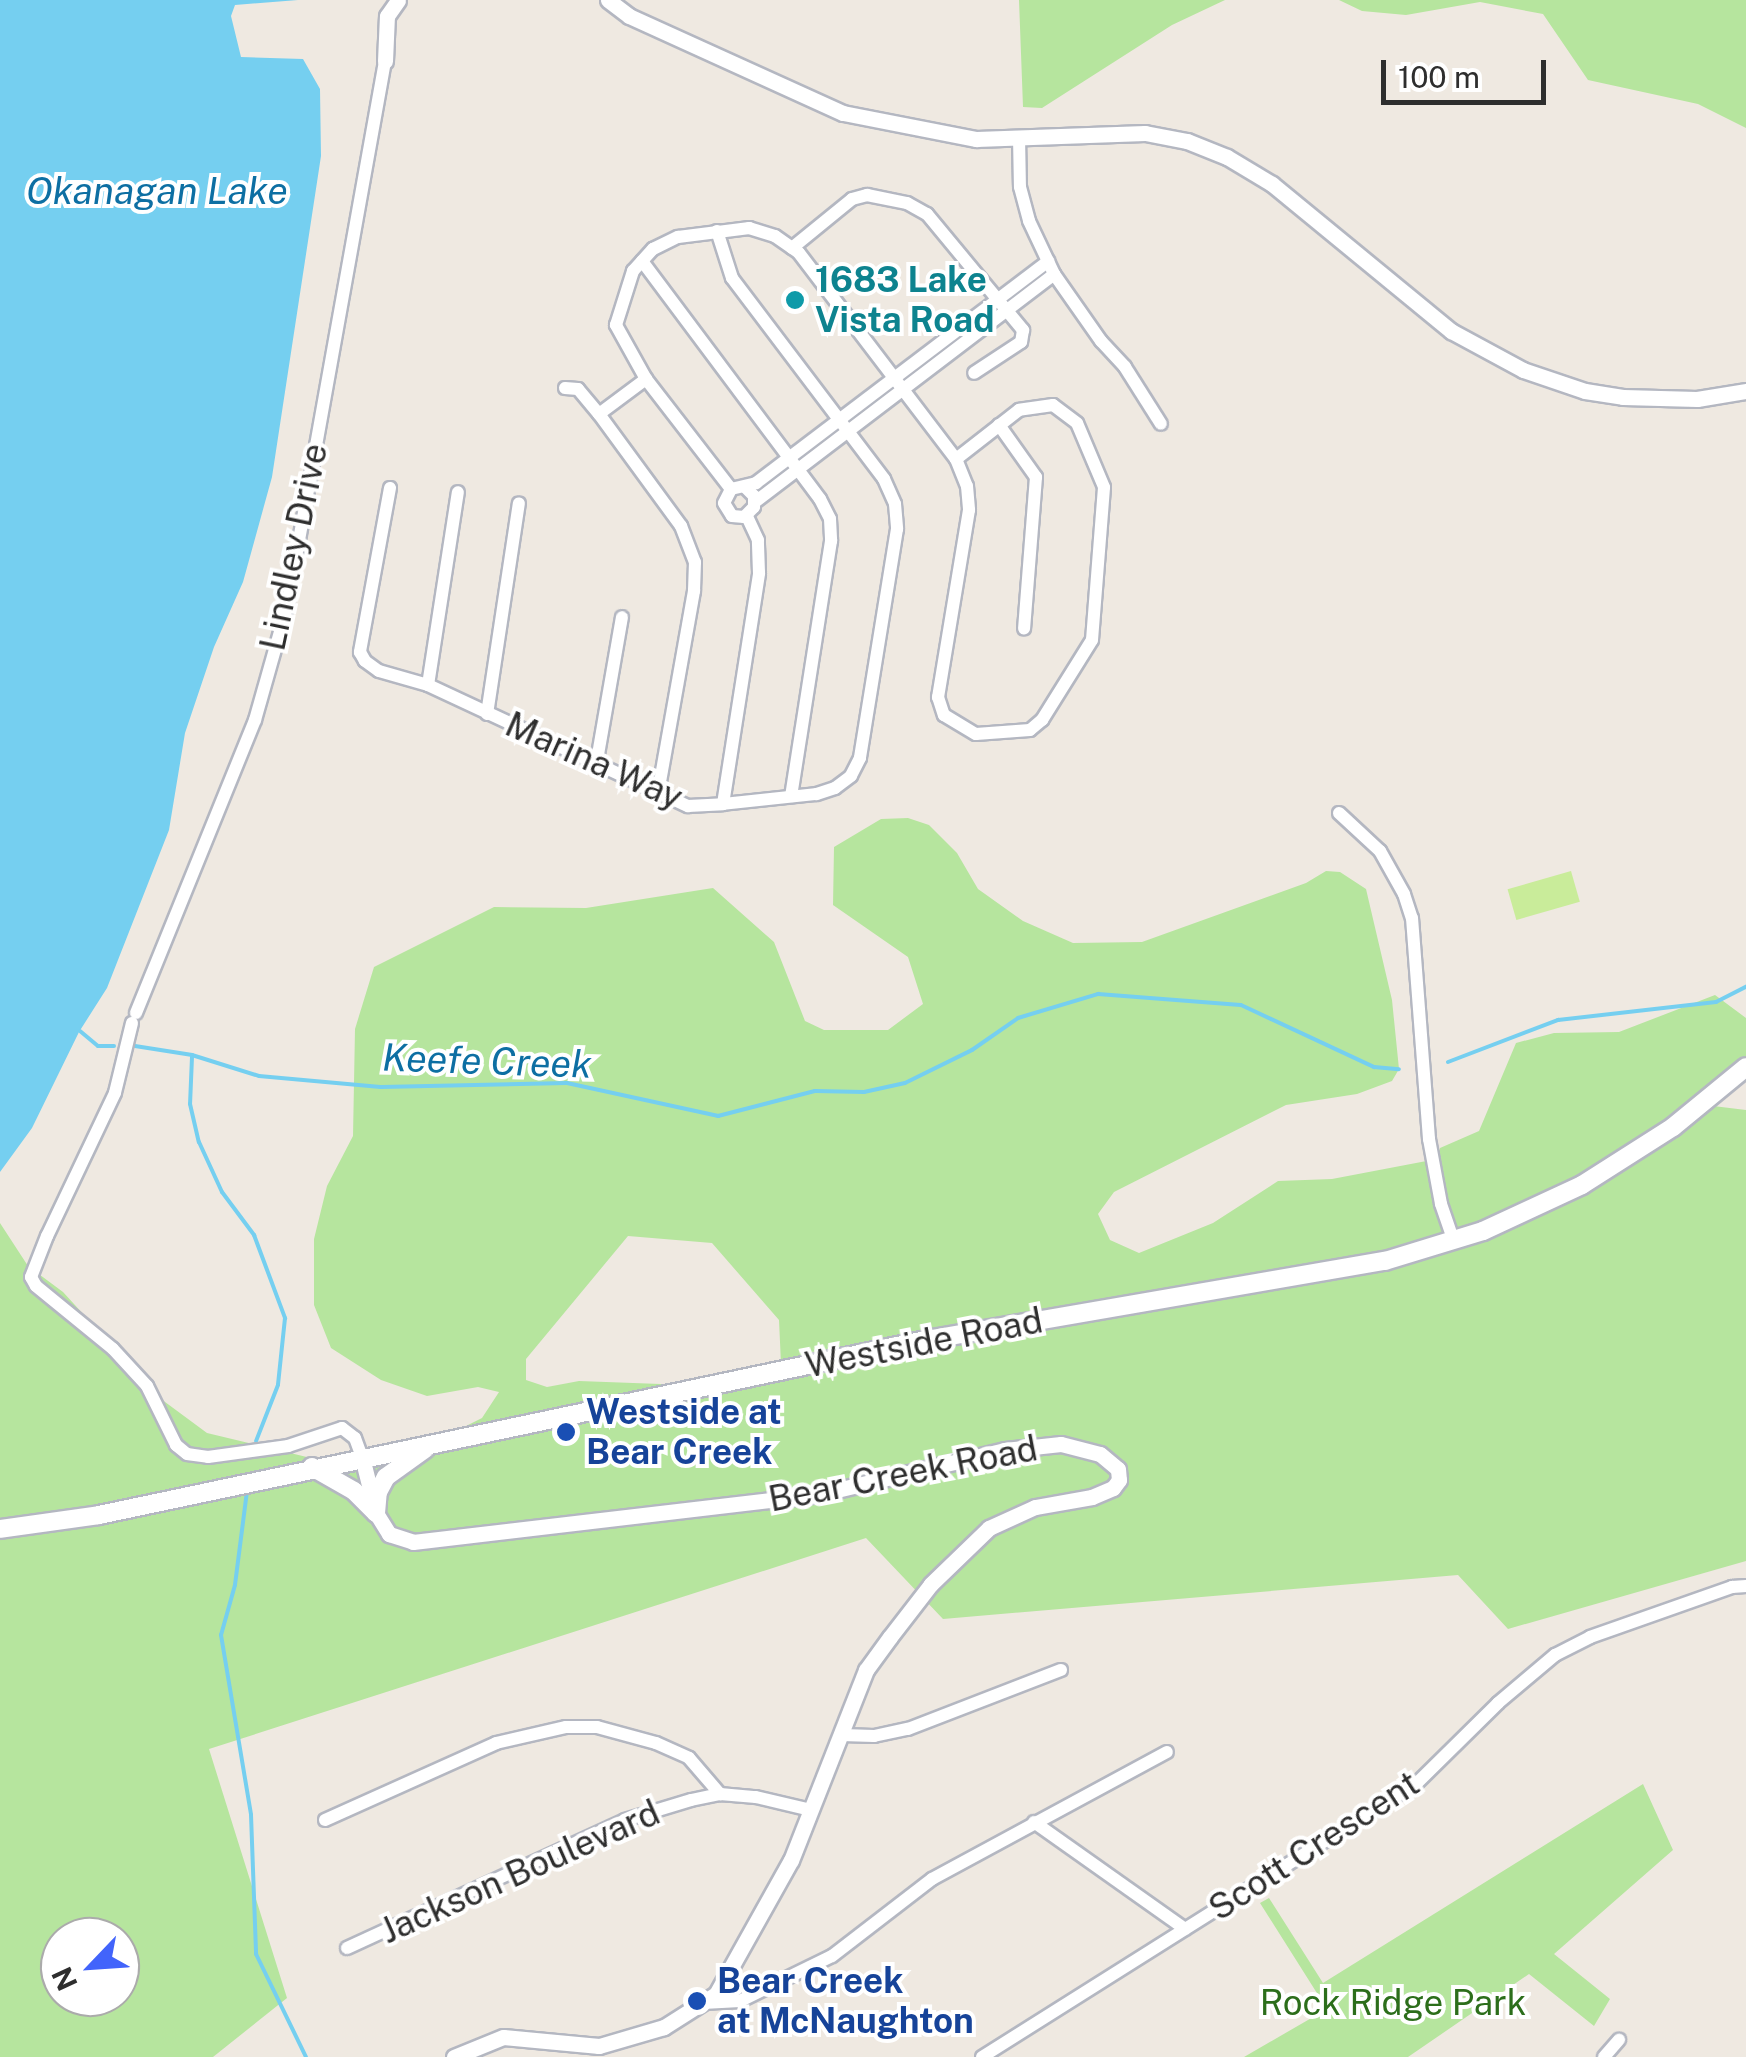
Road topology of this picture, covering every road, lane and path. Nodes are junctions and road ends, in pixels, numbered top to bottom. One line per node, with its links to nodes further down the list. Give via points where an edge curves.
1 (398, 0): 3 (street, via 387,16)
2 (608, 0): 4 (street, via 628,16 843,113 976,139)
3 (385, 61): 39 (street, Lindley Drive, via 287,606 255,720 134,1018 116,1092 32,1277 147,1386 187,1454 288,1446 342,1428 355,1438)
4 (1018, 137): 8 (street, via 1020,187); 14 (street, via 1144,133 1227,156 1272,184 1451,331 1550,380 1596,393 1670,400)
5 (717, 231): 6 (street, via 749,228); 7 (street, via 678,237); 16 (street, via 732,278)
6 (792, 248): 9 (street, via 852,199 885,196 927,214); 12 (street)
7 (642, 261): 11 (street, via 632,271 616,325); 20 (street)
8 (1051, 268): 9 (street); 17 (street)
9 (1002, 304): 10 (street, via 1023,330 1020,342); 12 (street)
10 (974, 373)
11 (646, 379): 15 (street); 22 (street)
12 (898, 383): 16 (street); 19 (street)
13 (565, 388): 15 (street, via 578,390)
14 (1746, 391)
15 (599, 414): 32 (street, via 681,526 694,562)
16 (843, 424): 20 (street); 33 (street, via 884,478 897,529 860,758 852,776 835,788)
17 (1161, 424)
18 (999, 425): 19 (street); 19 (street, via 1019,410 1053,405 1077,423 1106,504 1092,640 1030,730 976,734 954,725 938,697 969,510); 28 (street, via 1036,477)
19 (956, 459)
20 (793, 462): 22 (street); 24 (street); 33 (street, via 825,509 831,541)
21 (390, 488): 29 (street, Marina Way, via 360,652 379,671)
22 (738, 489): 24 (street); 26 (street, via 725,498 725,508 732,516)
23 (458, 492): 29 (street)
24 (755, 502): 26 (street)
25 (519, 503): 30 (street)
26 (748, 516): 34 (street, Marina Way, via 758,540 759,573)
27 (622, 617): 31 (street)
28 (1024, 629)
29 (428, 685): 30 (street, Marina Way)
30 (487, 714): 31 (street, Marina Way)
31 (596, 766): 32 (street, Marina Way)
32 (658, 794): 34 (street, Marina Way, via 688,806)
33 (791, 796): 34 (street)
34 (723, 804)
35 (1339, 813): 37 (street, via 1380,851 1412,918 1430,1139)
36 (1746, 1067): 37 (main road, Westside Road, via 1674,1128 1582,1186)
37 (1454, 1240): 38 (main road, Westside Road, via 1385,1261 926,1340)
38 (438, 1440): 39 (main road, Westside Road); 41 (main road, via 386,1477)
39 (362, 1457): 40 (main road, Westside Road); 41 (street)
40 (312, 1467): 41 (main road, via 354,1491); 42 (main road, Westside Road, via 99,1515)
41 (376, 1513): 45 (street, Bear Creek Road, via 389,1534 413,1542 820,1494 1005,1450 1061,1444 1100,1454 1118,1468 1112,1488 1034,1507 989,1528 966,1548 866,1670)
42 (0, 1529)
43 (1746, 1586): 51 (street, Scott Crescent, via 1590,1637 1555,1655 1418,1783)
44 (1062, 1670): 45 (street, via 908,1729)
45 (842, 1735): 48 (street, Bear Creek Road)
46 (1166, 1752): 50 (street)
47 (720, 1794): 48 (street, Jackson Boulevard); 49 (street, via 689,1758 656,1743 597,1727 566,1727 496,1743); 52 (street, Jackson Boulevard, via 624,1820)
48 (811, 1810): 53 (street, Bear Creek Road, via 755,1928 716,1994)
49 (325, 1820)
50 (1034, 1822): 51 (street); 53 (street, via 932,1879 832,1956 740,2001)
51 (1185, 1930): 56 (street, Scott Crescent)
52 (347, 1948)
53 (702, 2003): 55 (street, Bear Creek Road, via 664,2027 600,2046 503,2037)
54 (1619, 2040): 57 (street)
55 (454, 2057)
56 (982, 2057)
57 (1604, 2057)

